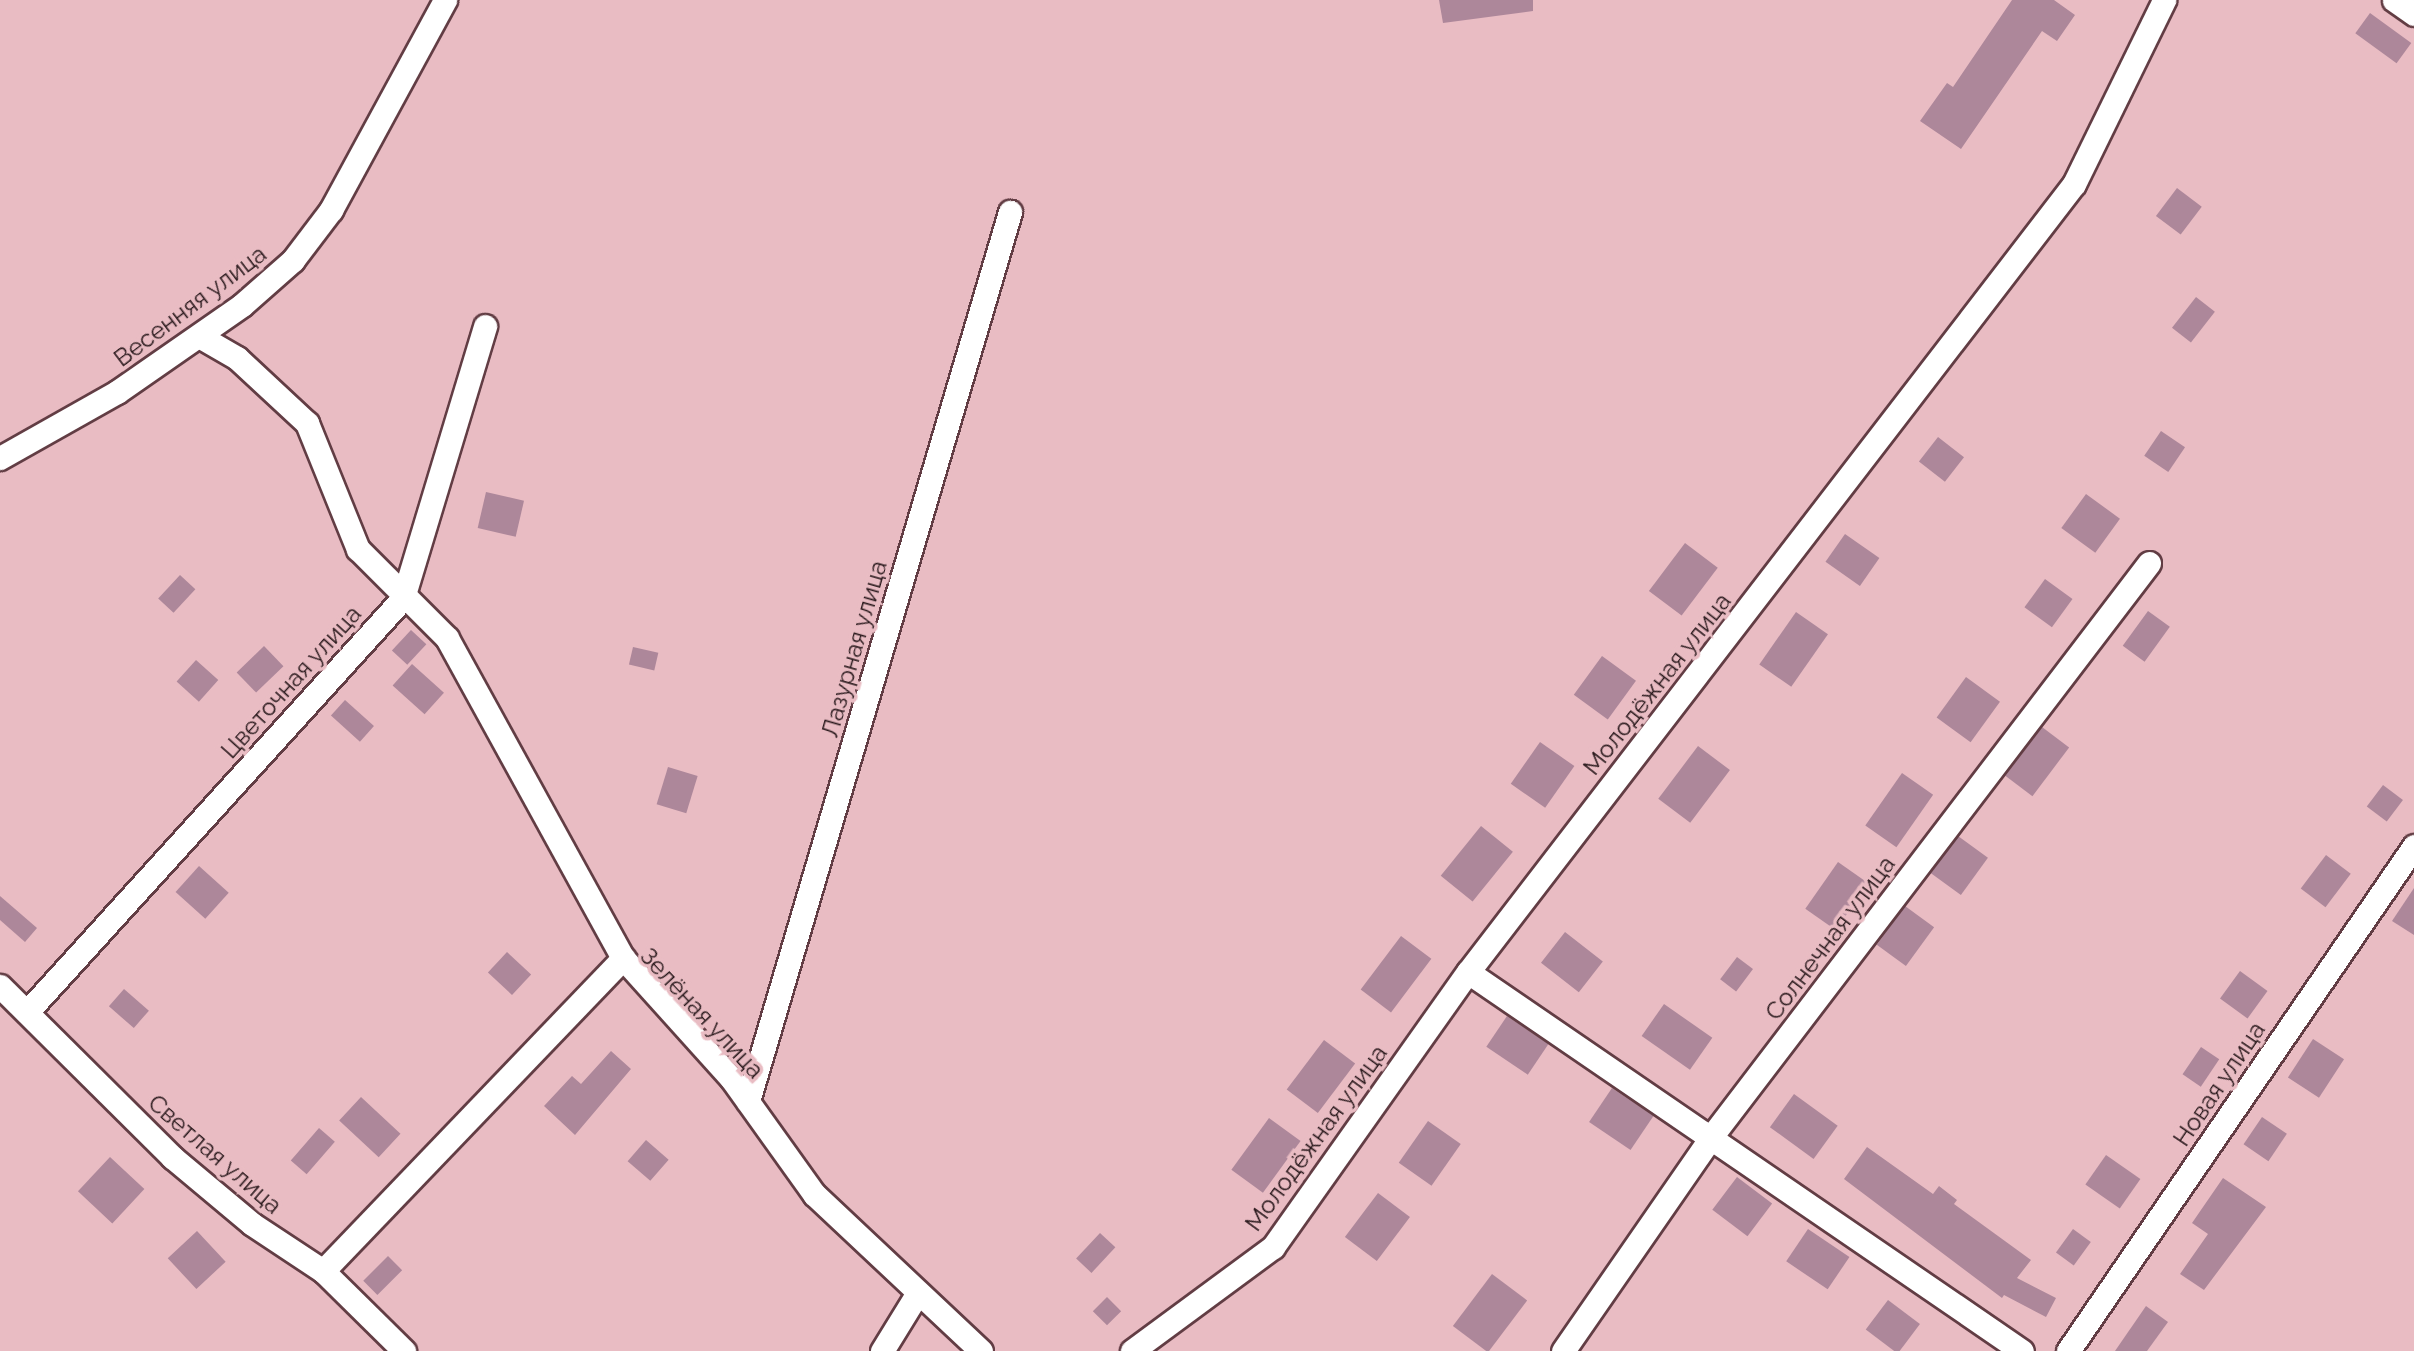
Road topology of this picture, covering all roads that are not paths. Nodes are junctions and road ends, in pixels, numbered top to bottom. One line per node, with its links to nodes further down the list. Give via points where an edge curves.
1 (445, 0): 7 (street, Весенняя улица, via 331,210 293,260)
2 (2164, 0): 13 (street, Молодёжная улица, via 2074,184)
3 (2394, 0): 4 (street)
4 (2414, 14)
5 (1010, 212): 16 (street, Лазурная улица)
6 (485, 326): 10 (street, Цветочная улица)
7 (199, 336): 8 (street, Весенняя улица, via 117,392); 10 (street, via 237,358 307,423 358,548)
8 (0, 458)
9 (2148, 563): 17 (street, Солнечная улица)
10 (403, 598): 12 (street, via 447,638); 15 (street, Цветочная улица)
11 (2414, 846): 26 (street, Новая улица)
12 (623, 958): 16 (street, Зелёная улица); 18 (street, Зелёная улица)
13 (1468, 972): 17 (street); 23 (street, Молодёжная улица, via 1273,1247)
14 (0, 986): 15 (street, Светлая улица)
15 (27, 1012): 18 (street, Светлая улица, via 172,1157 252,1224)
16 (748, 1101): 19 (street, Зелёная улица, via 814,1194)
17 (1711, 1138): 24 (street, Солнечная улица); 25 (street)
18 (323, 1271): 20 (street, Светлая улица)
19 (916, 1294): 21 (street); 22 (street)
20 (404, 1351)
21 (882, 1351)
22 (981, 1351)
23 (1132, 1351)
24 (1563, 1351)
25 (2022, 1351)
26 (2068, 1351)

